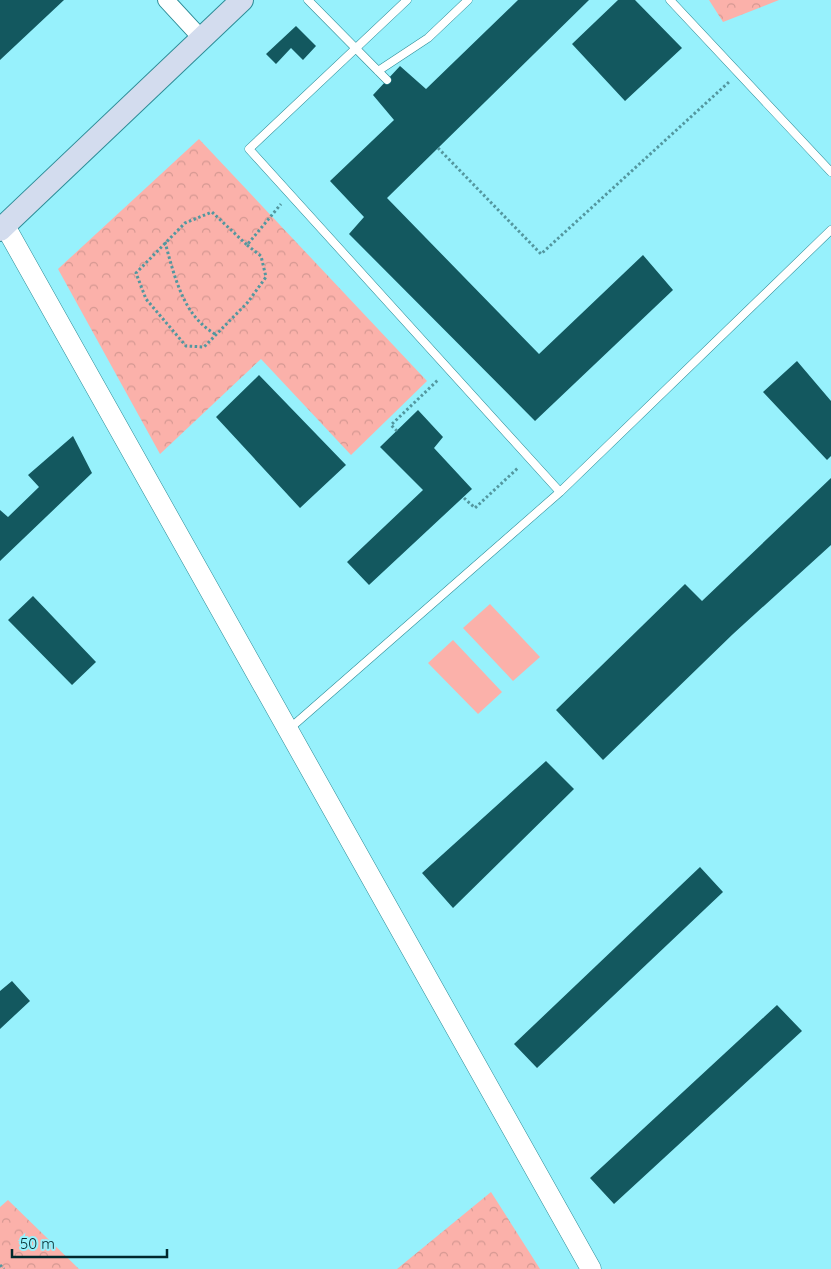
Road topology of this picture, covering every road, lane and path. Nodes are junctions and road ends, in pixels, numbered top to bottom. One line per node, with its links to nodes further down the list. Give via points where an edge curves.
1 (166, 0): 7 (street)
2 (242, 0): 7 (main road)
3 (308, 0): 8 (lane)
4 (407, 0): 8 (lane)
5 (468, 0): 9 (lane, via 428,38)
6 (670, 0): 10 (lane)
7 (202, 39): 15 (main road)
8 (355, 48): 9 (lane); 14 (lane, via 249,149)
9 (378, 71): 11 (lane)
10 (738, 73): 12 (path, via 542,254); 13 (lane)
11 (387, 80)
12 (438, 148)
13 (831, 172)
14 (289, 194): 18 (path); 20 (lane)
15 (2, 228): 25 (street)
16 (831, 230): 23 (lane)
17 (165, 242): 18 (path, via 185,223 212,212); 19 (path, via 176,279 188,304 199,322); 19 (path, via 136,273 146,299 186,346 204,347)
18 (247, 245): 19 (path, via 261,256 266,277 248,302)
19 (216, 335)
20 (449, 370): 21 (path, via 391,425); 22 (lane)
21 (397, 431)
22 (528, 458): 23 (lane); 24 (path, via 475,508)
23 (560, 492): 25 (lane)
24 (464, 498)
25 (288, 730): 28 (street)
26 (0, 1265): 27 (path)
27 (4, 1269)
28 (591, 1269)

